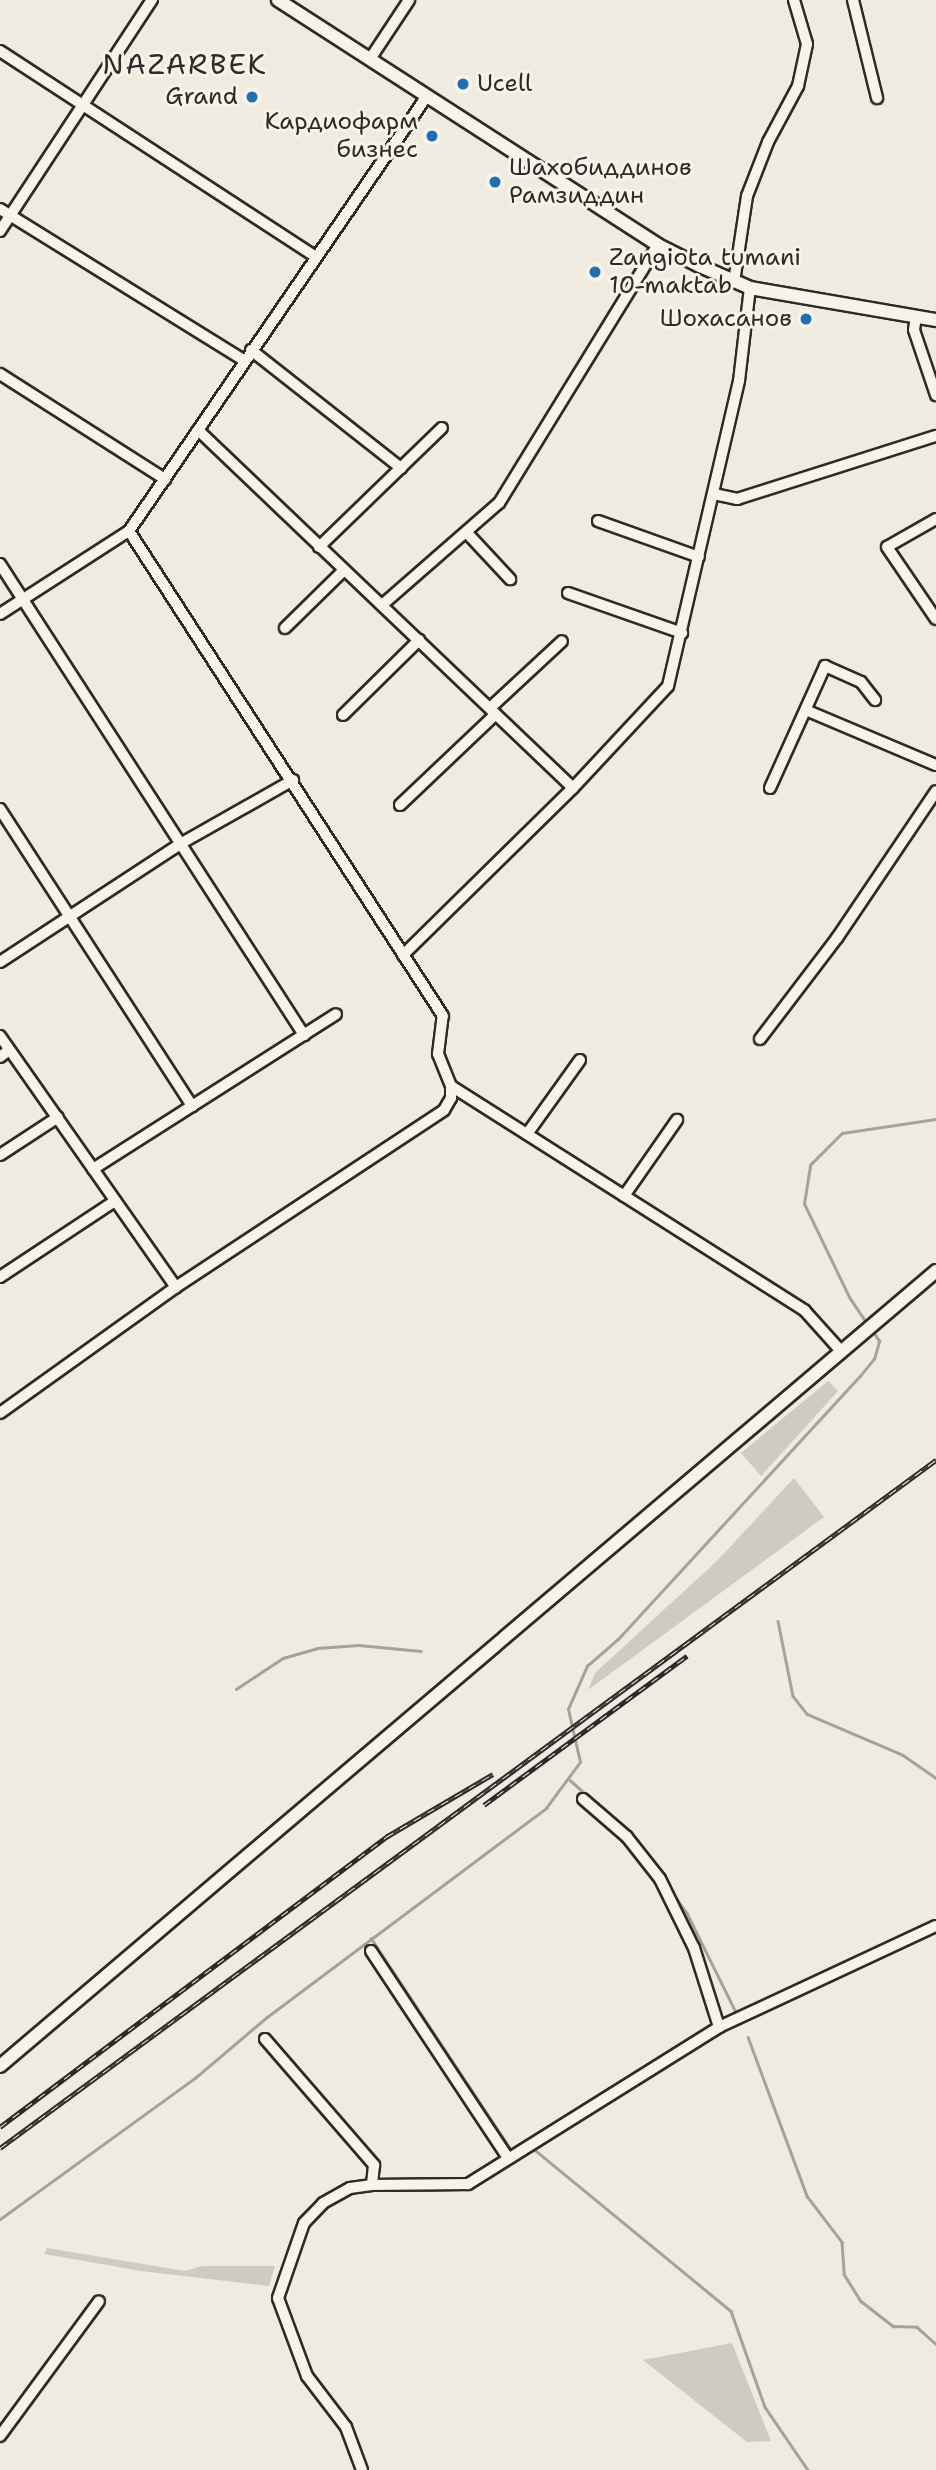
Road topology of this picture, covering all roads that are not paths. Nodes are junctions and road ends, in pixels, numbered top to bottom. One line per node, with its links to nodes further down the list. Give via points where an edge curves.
1 (278, 0): 6 (main road)
2 (409, 0): 8 (street)
3 (794, 0): 17 (street, via 807,44 798,86 768,142 747,196)
4 (853, 0): 10 (street)
5 (149, 1): 11 (street)
6 (295, 4): 8 (main road)
7 (0, 51): 11 (street)
8 (370, 59): 9 (main road)
9 (427, 96): 15 (main road); 16 (street)
10 (877, 98)
11 (83, 104): 13 (street); 16 (street)
12 (0, 209): 13 (street)
13 (10, 215): 14 (street); 22 (street)
14 (0, 231)
15 (658, 245): 17 (main road); 34 (street, via 499,503)
16 (316, 257): 21 (street)
17 (734, 282): 18 (main road)
18 (750, 288): 19 (main road); 30 (street, via 738,381)
19 (916, 317): 20 (main road); 24 (street, via 914,330)
20 (936, 320)
21 (251, 349): 22 (street); 28 (street)
22 (244, 360): 26 (street)
23 (0, 374): 29 (street)
24 (936, 396)
25 (442, 428): 28 (street)
26 (198, 430): 29 (street); 35 (street)
27 (936, 436): 30 (street, via 737,499)
28 (401, 468): 35 (street)
29 (165, 479): 33 (street)
30 (714, 495): 36 (street)
31 (936, 519): 44 (street, via 887,547)
32 (598, 521): 36 (street)
33 (129, 531): 41 (street); 54 (street)
34 (468, 534): 39 (street); 42 (street)
35 (319, 547): 38 (street)
36 (699, 557): 46 (street)
37 (0, 564): 41 (street)
38 (344, 570): 42 (street); 45 (street)
39 (510, 579)
40 (568, 593): 46 (street)
41 (22, 599): 43 (street); 60 (street)
42 (382, 605): 47 (street)
43 (0, 614)
44 (936, 619)
45 (285, 628)
46 (682, 633): 55 (street, via 668,686)
47 (419, 640): 50 (street); 52 (street)
48 (562, 641): 50 (street)
49 (875, 700): 51 (street, via 861,682 825,666)
50 (493, 711): 55 (street); 58 (street)
51 (808, 712): 53 (street); 56 (street)
52 (343, 715)
53 (936, 765)
54 (293, 780): 60 (street); 62 (street)
55 (573, 788): 62 (street)
56 (770, 788)
57 (936, 791): 67 (street, via 836,938)
58 (400, 806)
59 (0, 808): 61 (street)
60 (180, 844): 61 (street); 65 (street)
61 (69, 918): 63 (street); 72 (street)
62 (403, 955): 71 (street, via 443,1016 438,1054)
63 (0, 962)
64 (336, 1014): 65 (street)
65 (304, 1035): 72 (street)
66 (0, 1036): 68 (street)
67 (760, 1039)
68 (9, 1050): 69 (street); 73 (street)
69 (0, 1056)
70 (580, 1060): 75 (street)
71 (451, 1086): 75 (street); 82 (street, via 444,1110)
72 (192, 1106): 77 (street)
73 (58, 1117): 76 (street); 77 (street)
74 (677, 1120): 78 (street)
75 (527, 1134): 78 (street)
76 (0, 1155)
77 (93, 1169): 79 (street)
78 (625, 1196): 83 (street, via 805,1311)
79 (115, 1200): 81 (street); 82 (street)
80 (936, 1271): 83 (main road)
81 (0, 1277)
82 (176, 1287): 84 (street)
83 (840, 1350): 90 (main road, via 532,1618)
84 (0, 1413)
85 (583, 1799): 88 (street, via 626,1837 660,1879 694,1948)
86 (936, 1926): 88 (street)
87 (372, 1951): 91 (street)
88 (719, 2027): 91 (street)
89 (265, 2039): 92 (street, via 374,2165)
90 (0, 2066)
91 (508, 2158): 92 (street, via 468,2184)
92 (372, 2185): 95 (street, via 332,2197 304,2222 278,2298 307,2376 346,2427)
93 (99, 2301): 94 (street)
94 (0, 2436)
95 (362, 2470)

